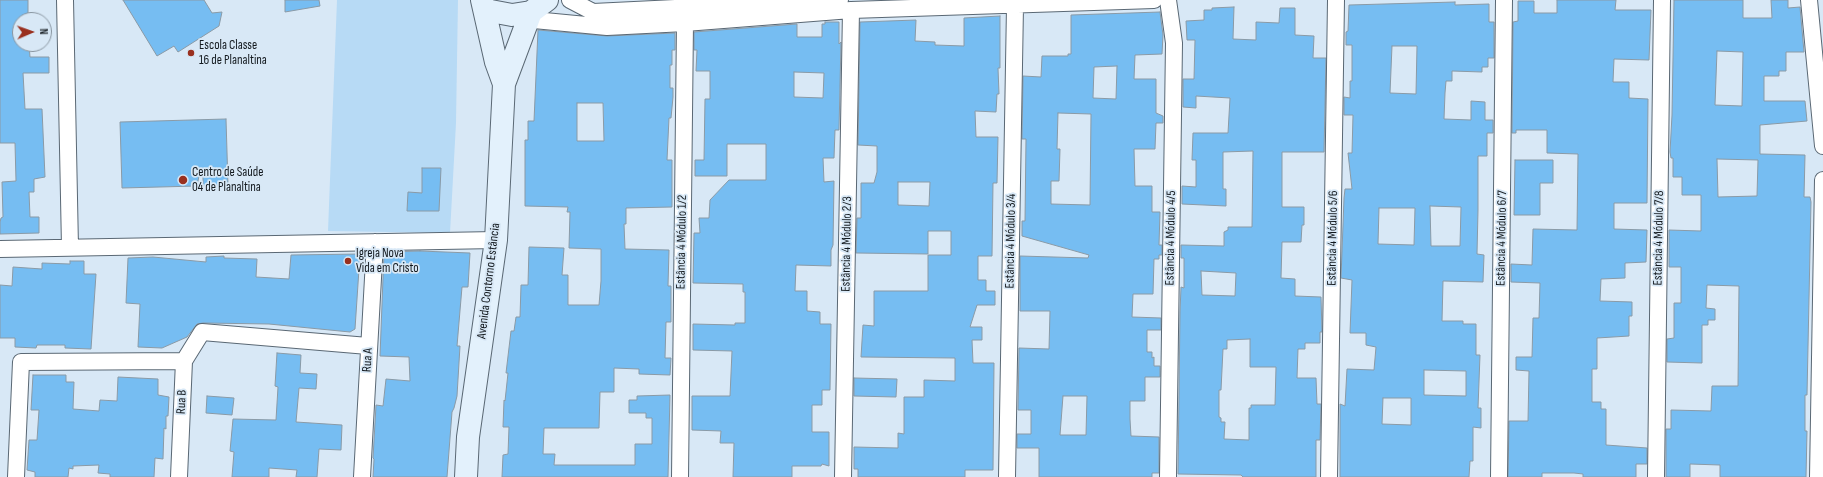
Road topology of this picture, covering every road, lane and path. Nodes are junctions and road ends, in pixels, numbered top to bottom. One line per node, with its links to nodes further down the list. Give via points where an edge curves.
1 (65, 0): 19 (street)
2 (570, 0): 13 (street, via 593,12)
3 (1154, 0): 9 (street)
4 (1168, 0): 30 (street, Estância 4 Módulo 4/5, via 1174,42)
5 (1336, 0): 31 (street, Estância 4 Módulo 5/6)
6 (1504, 0): 32 (street, Estância 4 Módulo 6/7)
7 (1662, 0): 33 (street, Estância 4 Módulo 7/8)
8 (1809, 0): 15 (street)
9 (1020, 3): 11 (street); 29 (street, Estância 4 Módulo 3/4)
10 (484, 5): 12 (street, via 512,15); 14 (street, Avenida Contorno Estância, via 496,62)
11 (846, 5): 13 (street); 28 (street, Estância 4 Módulo 2/3)
12 (539, 6): 13 (street, via 534,20 607,27); 14 (street, Avenida Contorno Estância)
13 (684, 15): 27 (street, Estância 4 Módulo 1/2)
14 (504, 84): 17 (street, Avenida Contorno Estância)
15 (1823, 146)
16 (1823, 180): 34 (street)
17 (496, 240): 18 (street); 26 (street, Avenida Contorno Estância, via 468,437)
18 (375, 242): 19 (street); 21 (street, Rua A)
19 (70, 247): 20 (street)
20 (0, 248)
21 (368, 346): 22 (street, via 202,332); 25 (street, Rua A)
22 (184, 360): 23 (street, via 21,362); 24 (street, Rua B)
23 (16, 477)
24 (179, 477)
25 (362, 477)
26 (466, 477)
27 (680, 477)
28 (843, 477)
29 (1007, 477)
30 (1168, 477)
31 (1329, 477)
32 (1499, 477)
33 (1656, 477)
34 (1818, 477)

